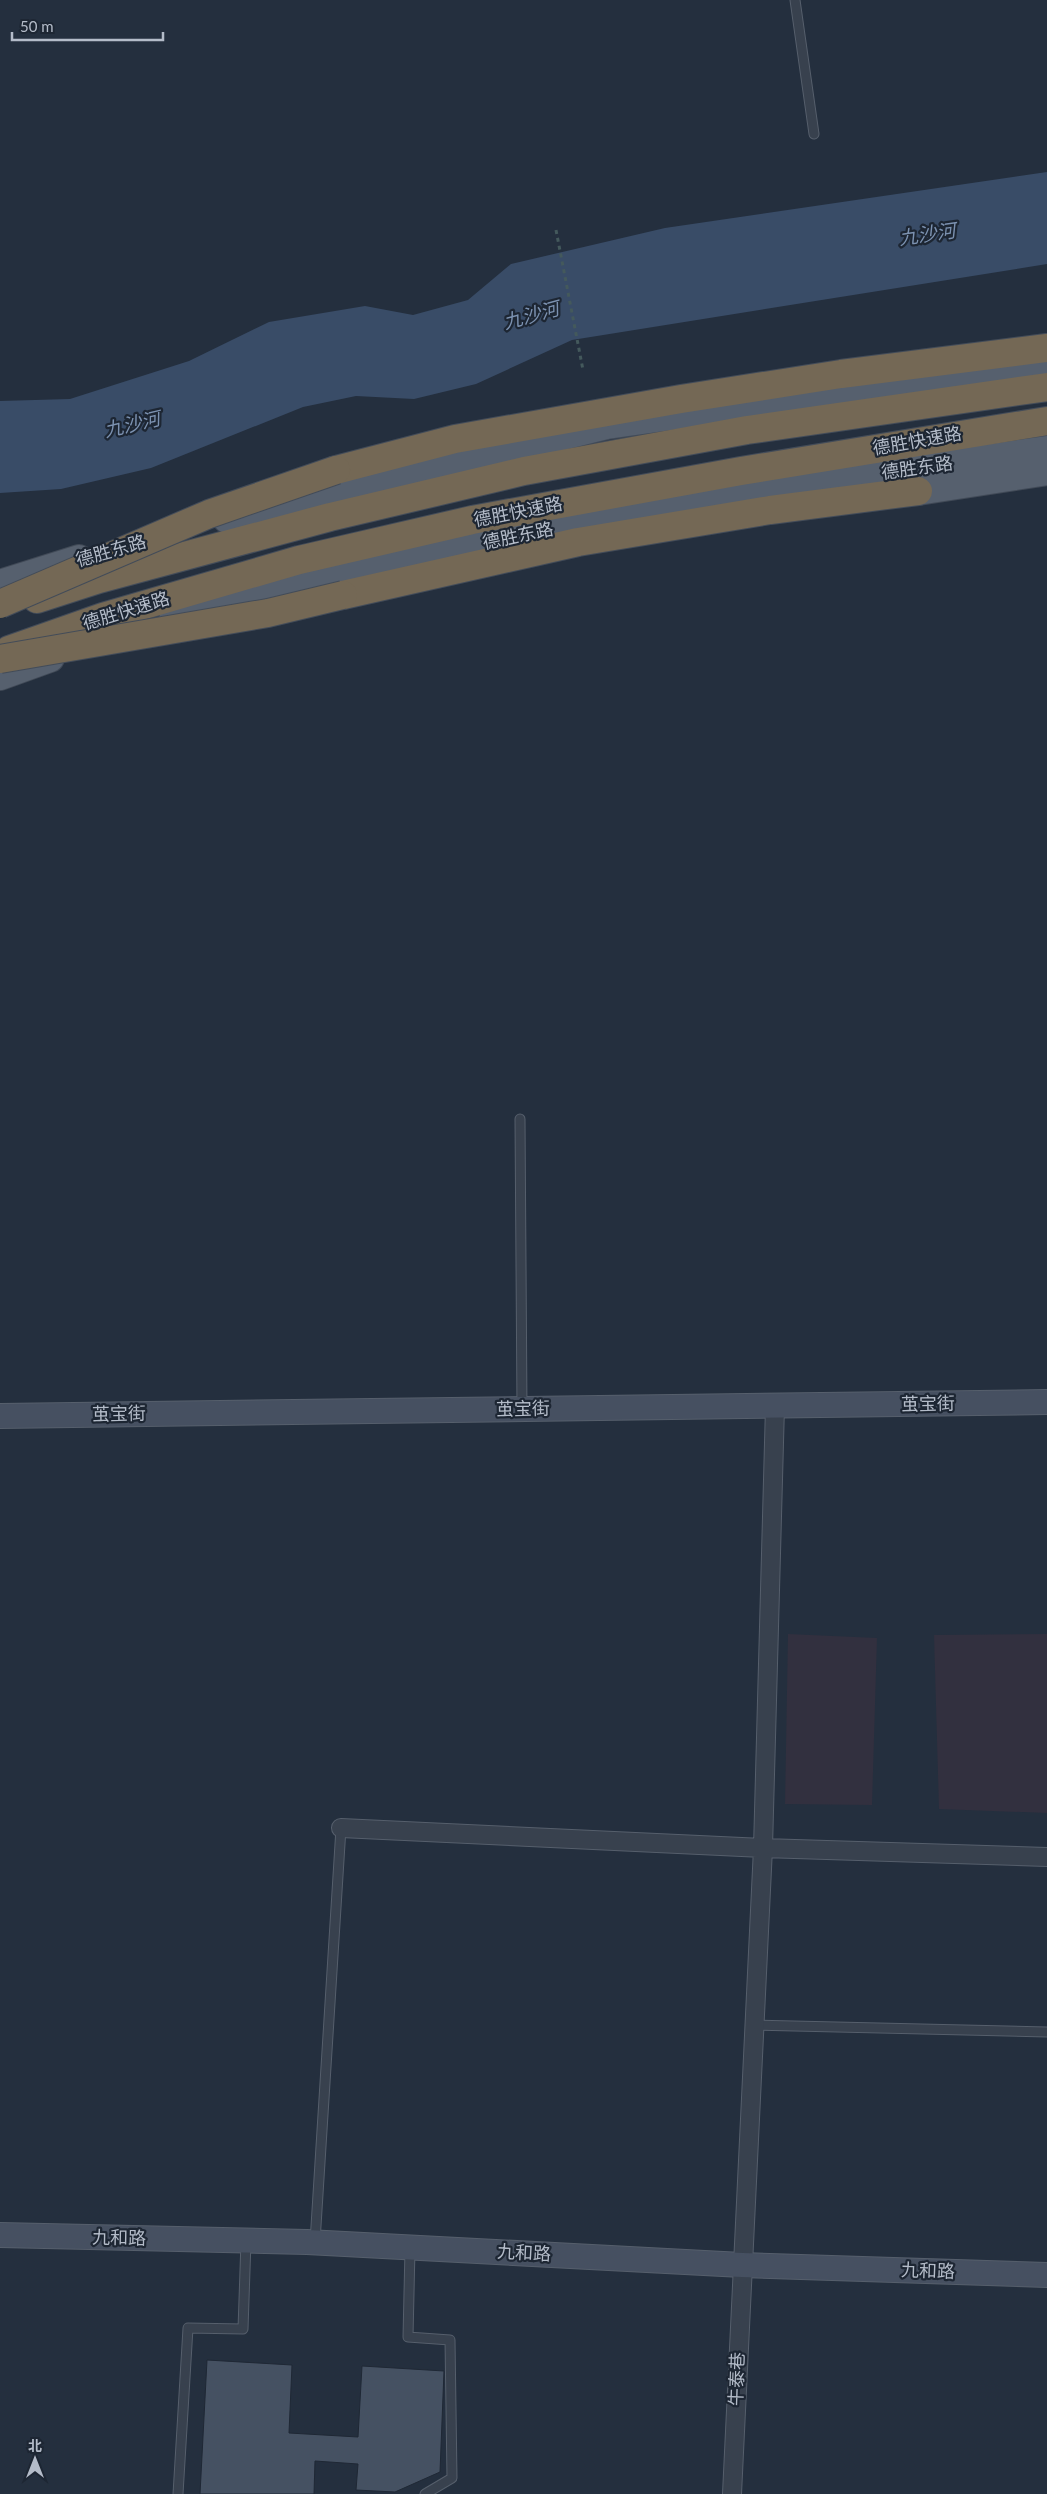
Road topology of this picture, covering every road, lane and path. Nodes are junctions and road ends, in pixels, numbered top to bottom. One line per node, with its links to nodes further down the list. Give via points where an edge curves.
1 (795, 0): 2 (lane)
2 (814, 134)
3 (556, 230): 6 (path)
4 (1047, 348): 13 (highway, bridge, via 841,374 455,439 336,470 210,514)
5 (1047, 363): 12 (main road, 德胜东路, via 606,425 99,553)
6 (583, 370)
7 (1047, 386): 14 (highway, 德胜快速路, via 747,430 524,471 310,522 99,579)
8 (1047, 421): 15 (highway, 德胜快速路, via 760,467 472,520 299,560 103,617)
9 (1047, 450): 17 (main road, 德胜东路, via 794,486 583,522 277,589 74,650)
10 (1047, 471): 11 (main road)
11 (918, 491): 16 (highway, bridge, via 770,510 578,542 268,613)
12 (0, 584)
13 (0, 604)
14 (0, 612)
15 (0, 652)
16 (0, 659)
17 (0, 676)
18 (520, 1119): 21 (lane)
19 (1047, 1402): 20 (street, 茧宝街)
20 (775, 1406): 21 (street, 茧宝街); 24 (street, 牛泰巷)
21 (522, 1409): 22 (street, 茧宝街)
22 (0, 1416)
23 (341, 1828): 24 (street); 30 (lane)
24 (763, 1848): 25 (street); 26 (street, 牛泰巷)
25 (1047, 1857)
26 (754, 2025): 27 (lane); 32 (street, 牛泰巷)
27 (1047, 2032)
28 (0, 2235): 29 (street, 九和路)
29 (246, 2241): 30 (street, 九和路); 34 (lane, via 243,2329 188,2328)
30 (315, 2243): 31 (street, 九和路)
31 (410, 2248): 32 (street, 九和路); 35 (lane, via 408,2337 450,2340 452,2478)
32 (742, 2265): 33 (street, 九和路); 36 (street, 牛泰巷)
33 (1047, 2275)
34 (178, 2494)
35 (425, 2494)
36 (732, 2494)

